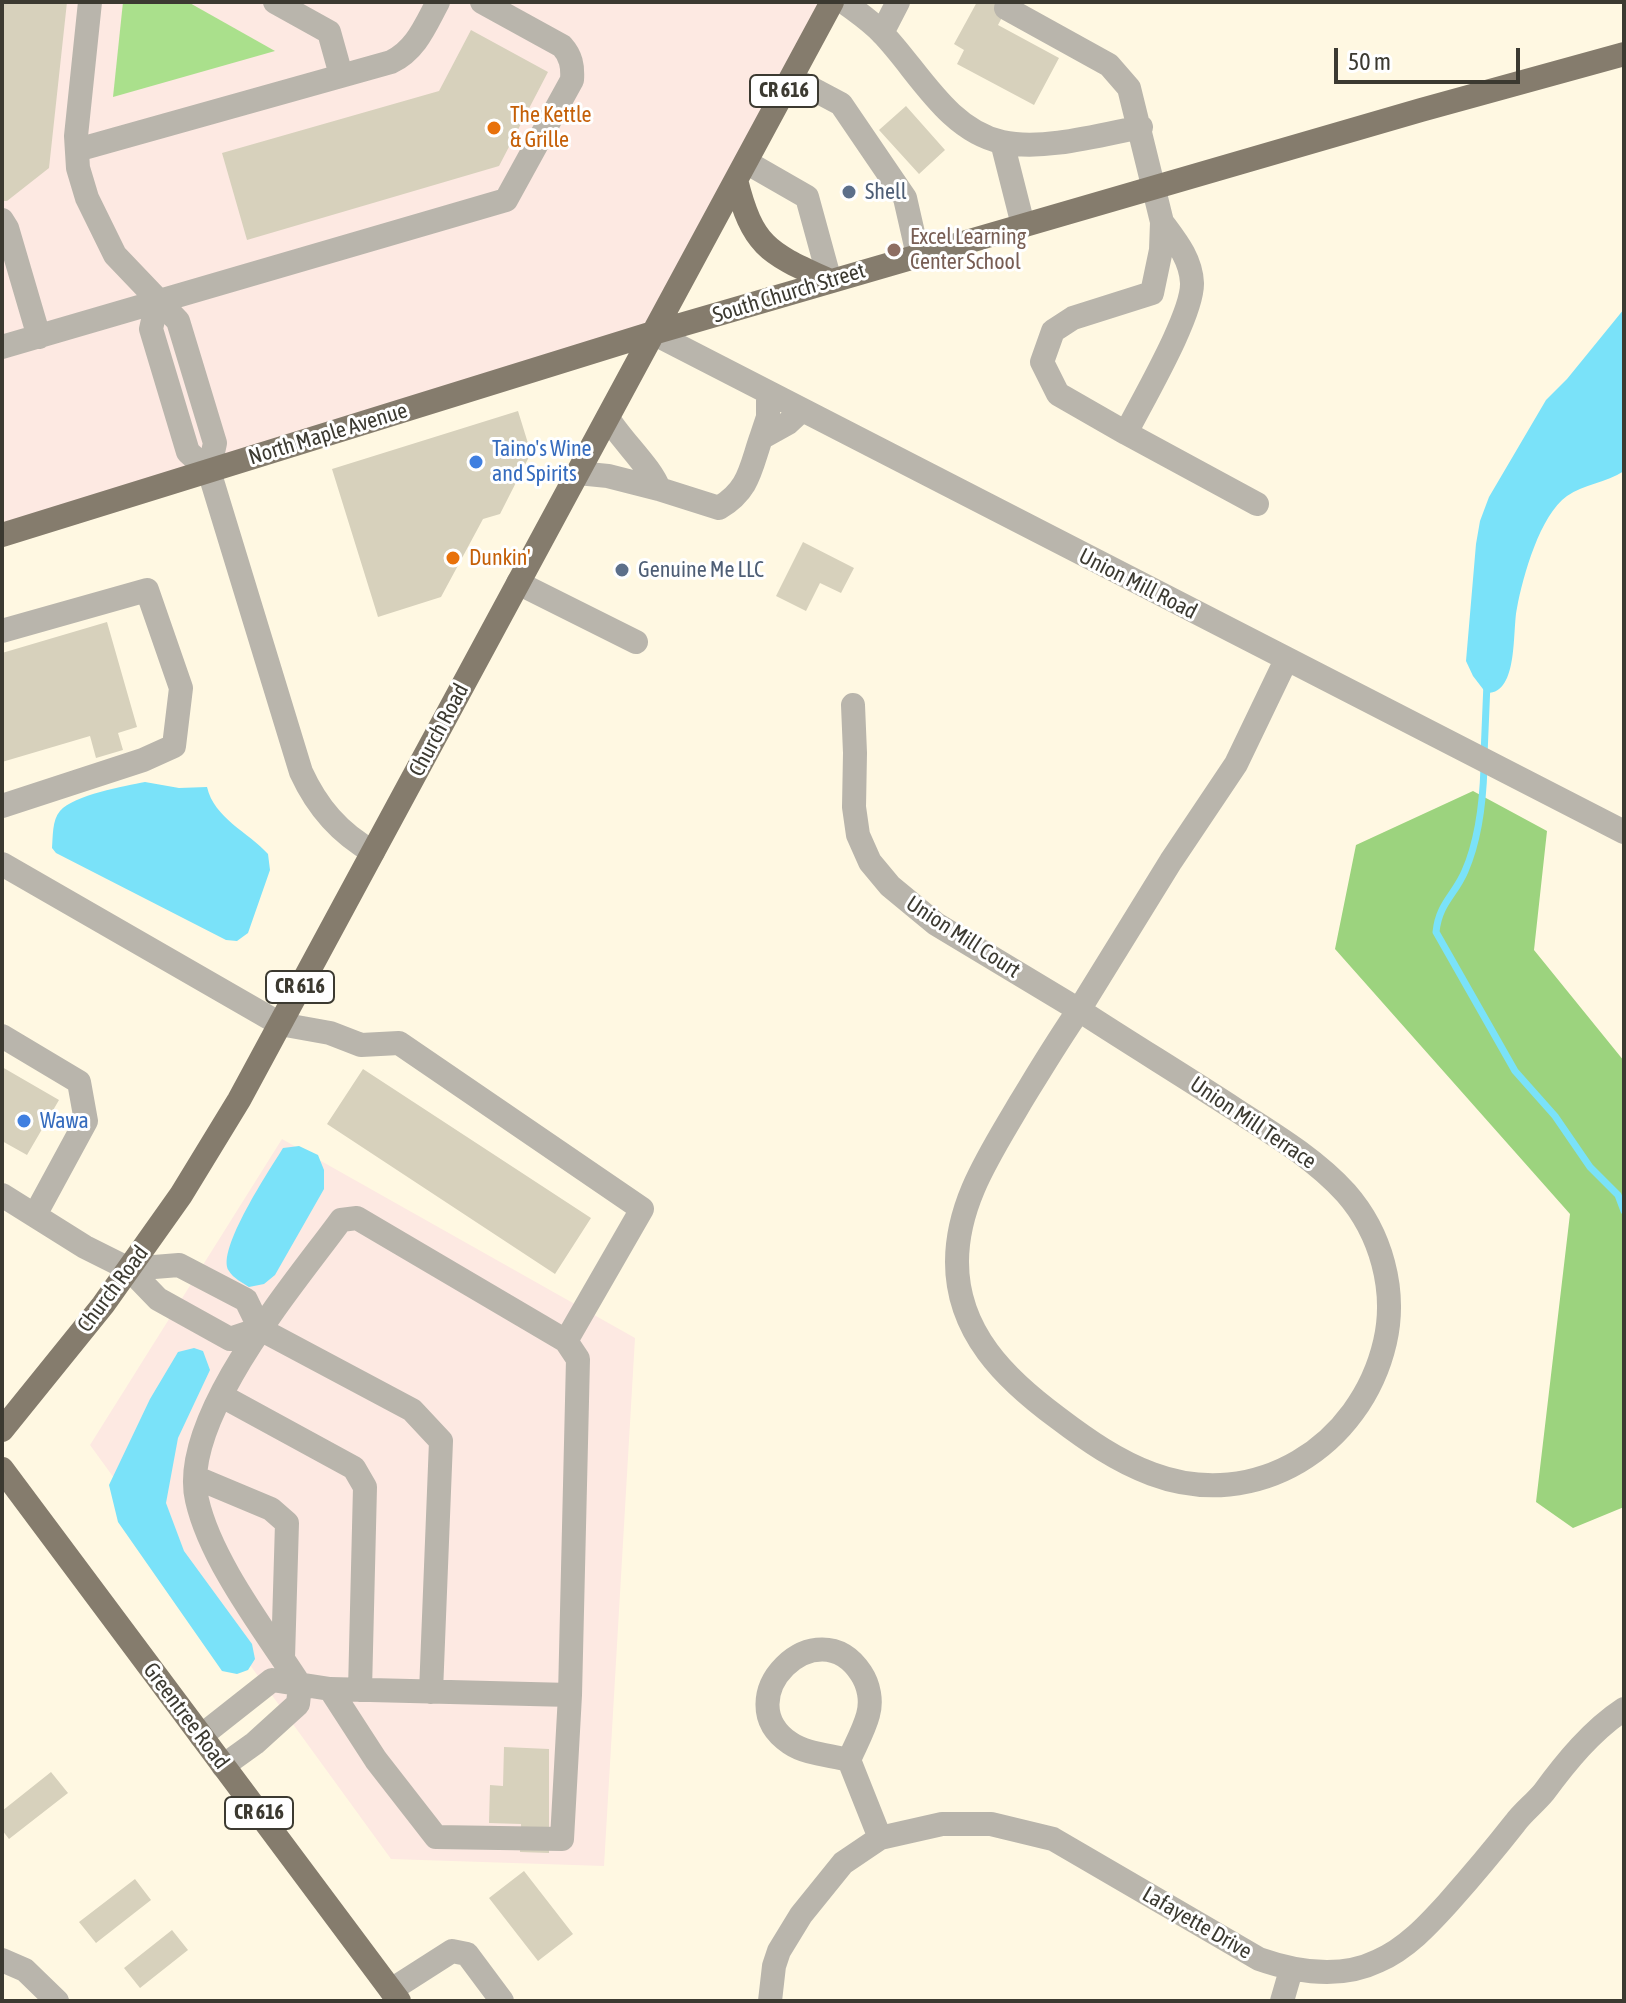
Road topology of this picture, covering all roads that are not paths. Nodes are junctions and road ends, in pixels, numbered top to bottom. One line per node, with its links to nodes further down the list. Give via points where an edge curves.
1 (90, 2): 15 (street)
2 (275, 2): 11 (street, via 329,32)
3 (438, 2): 11 (street, via 405,53)
4 (482, 2): 23 (street, via 562,46 573,71 506,200)
5 (832, 2): 12 (main road, Church Road / CR 616)
6 (844, 2): 9 (street)
7 (898, 2): 9 (street)
8 (1006, 8): 13 (street, via 1109,65 1129,88)
9 (882, 33): 14 (street, via 950,111 976,132)
10 (1624, 54): 17 (main road, South Church Street)
11 (341, 75): 15 (street)
12 (792, 78): 16 (main road, Church Road / CR 616); 21 (street, via 841,104 905,198)
13 (1141, 127): 14 (street, via 1072,140); 17 (street)
14 (1002, 142): 20 (street)
15 (77, 150): 23 (street, via 87,198 115,255)
16 (741, 171): 22 (main road, via 744,212 754,233 774,252); 22 (street, via 807,197); 24 (main road, Church Road / CR 616)
17 (1154, 187): 19 (street); 20 (main road, South Church Street)
18 (2, 220): 25 (street)
19 (1162, 222): 30 (street, via 1184,252 1192,285 1181,324); 30 (street, via 1152,293 1073,318 1053,331 1042,362 1058,394)
20 (1023, 225): 21 (main road, South Church Street)
21 (918, 255): 22 (main road, South Church Street)
22 (830, 281): 24 (main road, South Church Street)
23 (157, 302): 25 (street); 32 (street, via 178,321 215,443)
24 (653, 333): 27 (street, Union Mill Road); 29 (main road, Church Road / CR 616); 32 (main road, North Maple Avenue)
25 (39, 337): 26 (street)
26 (2, 347)
27 (768, 392): 28 (street, Union Mill Road); 31 (street)
28 (802, 410): 31 (street); 40 (street, Union Mill Road)
29 (608, 418): 33 (main road, Church Road / CR 616); 34 (street)
30 (1126, 433): 35 (street)
31 (761, 438): 34 (street, via 743,488 719,508)
32 (209, 471): 36 (main road, North Maple Avenue); 44 (street, via 301,772 333,823)
33 (578, 473): 34 (street); 37 (main road, Church Road / CR 616)
34 (659, 489)
35 (1257, 504)
36 (2, 535)
37 (518, 583): 39 (street); 44 (main road, Church Road / CR 616)
38 (2, 631): 42 (street, via 147,590 181,688 174,746)
39 (636, 642)
40 (1286, 660): 43 (street, Union Mill Road); 46 (street, Union Mill Terrace, via 1236,764)
41 (853, 705): 46 (street, Union Mill Court, via 854,807 870,862 936,924)
42 (2, 806)
43 (1624, 832)
44 (373, 852): 47 (main road, Church Road / CR 616)
45 (2, 864): 47 (street)
46 (1079, 1010): 46 (street, Union Mill Terrace, via 1301,1153 1347,1195 1378,1244 1388,1302 1380,1362 1352,1416 1308,1457 1281,1472 1249,1481 1201,1484 1124,1462 1020,1387 980,1343 968,1317 957,1261 967,1205 989,1153)
47 (280, 1024): 51 (main road, Church Road / CR 616, via 181,1195); 53 (street, via 361,1045 399,1043 642,1209)
48 (2, 1036): 50 (street, via 79,1082 86,1121)
49 (2, 1195): 50 (street)
50 (35, 1215): 51 (street)
51 (129, 1269): 52 (street, via 158,1299 230,1339); 52 (street, via 179,1265 246,1300); 55 (main road, Church Road / CR 616)
52 (260, 1329): 53 (street, via 341,1220 357,1218); 54 (street); 62 (street, via 412,1410 441,1441)
53 (566, 1341): 63 (street, via 578,1359)
54 (222, 1396): 57 (street, via 197,1452); 61 (street, via 354,1468 365,1487)
55 (2, 1430)
56 (2, 1469): 65 (main road, Greentree Road / CR 616)
57 (197, 1478): 58 (street, via 196,1499 218,1557); 58 (street, via 271,1509 287,1523)
58 (283, 1658): 59 (street)
59 (300, 1685): 60 (street); 65 (street, via 272,1680); 67 (street, via 298,1704)
60 (330, 1689): 61 (street); 63 (street, via 436,1837 562,1839)
61 (360, 1690): 62 (street)
62 (431, 1692): 63 (street)
63 (570, 1695)
64 (1624, 1709): 70 (street, Lafayette Drive, via 1559,1770 1439,1914 1404,1945 1353,1969)
65 (201, 1736): 67 (main road, Greentree Road / CR 616)
66 (849, 1760): 66 (street, via 868,1715 866,1680 842,1655 825,1650 791,1658 775,1676 768,1699 776,1730 802,1749); 68 (street)
67 (223, 1766): 71 (main road, Greentree Road / CR 616)
68 (880, 1838): 70 (street, Lafayette Drive, via 949,1823 991,1824 1038,1834 1259,1959); 74 (street, Lafayette Drive, via 843,1863 793,1927 774,1966)
69 (2, 1960): 72 (street, via 25,1970)
70 (1291, 1970): 75 (street)
71 (395, 1995): 73 (street, via 452,1951 467,1954)
72 (57, 2001)
73 (502, 2001)
74 (770, 2001)
75 (1282, 2001)

